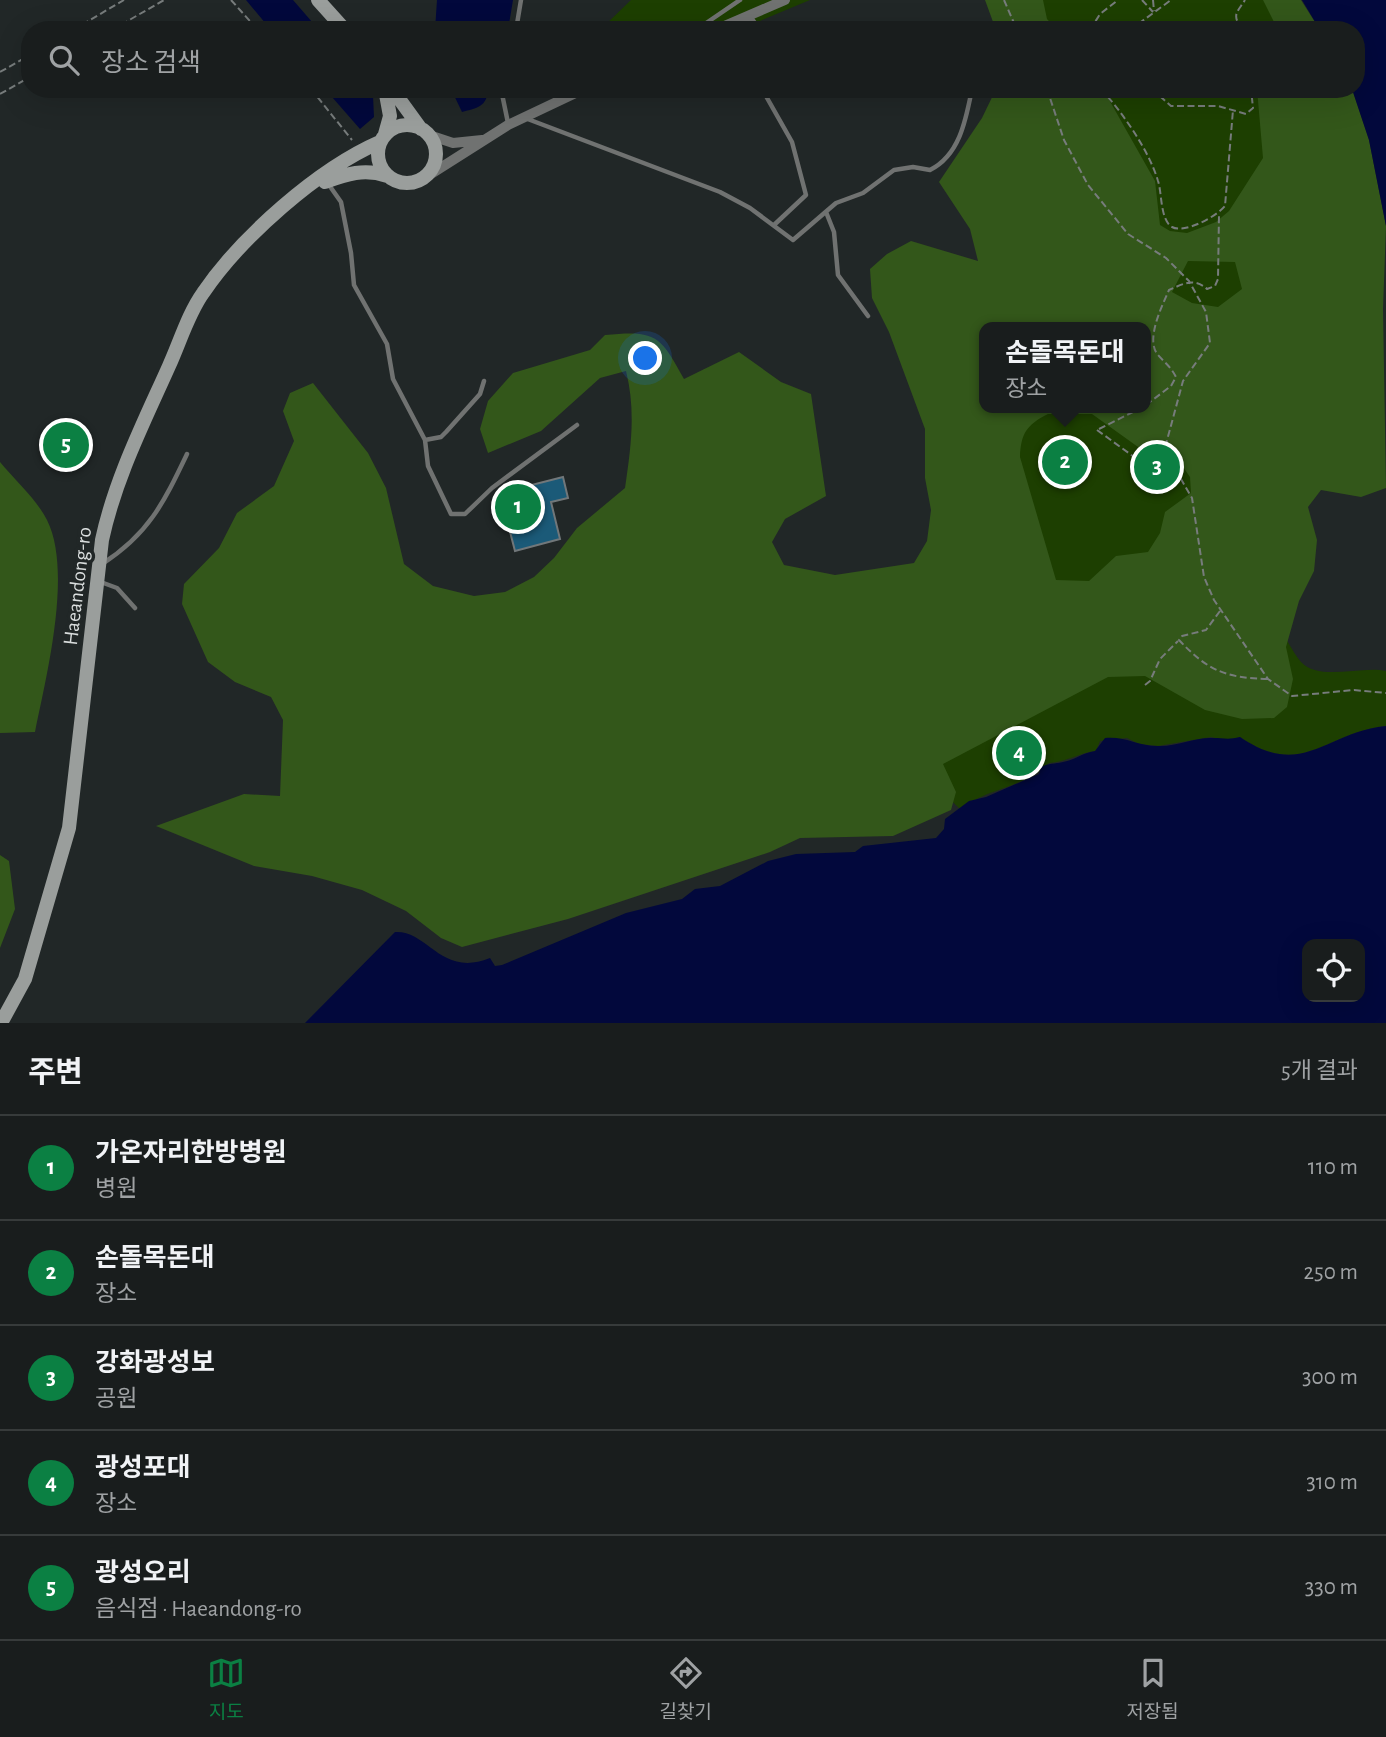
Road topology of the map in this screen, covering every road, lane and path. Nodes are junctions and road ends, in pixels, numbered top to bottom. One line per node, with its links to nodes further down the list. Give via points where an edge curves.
1 (124, 0): 16 (path)
2 (164, 0): 17 (path)
3 (231, 0): 18 (path)
4 (317, 0): 19 (main road)
5 (521, 0): 20 (lane)
6 (740, 0): 21 (lane)
7 (785, 0): 15 (street)
8 (1004, 0): 25 (path)
9 (1118, 0): 26 (path)
10 (1142, 0): 14 (path)
11 (1153, 0): 14 (path)
12 (1171, 0): 14 (path)
13 (1245, 0): 28 (path, via 1234,17)
14 (1154, 12): 27 (path)
15 (749, 16): 22 (street); 23 (lane); 24 (lane)
16 (88, 21)
17 (128, 21)
18 (250, 21)
19 (337, 21)
20 (518, 21)
21 (709, 21)
22 (737, 21)
23 (748, 21)
24 (753, 21)
25 (1013, 21)
26 (1096, 21)
27 (1142, 21)
28 (1236, 21)
29 (21, 60): 30 (path)
30 (0, 72)
31 (21, 81): 32 (path)
32 (0, 93)
33 (319, 98): 50 (path)
34 (387, 98): 48 (main road, via 390,116)
35 (399, 98): 47 (main road)
36 (503, 98): 46 (lane)
37 (565, 98): 45 (street)
38 (767, 98): 57 (lane, via 792,142 806,195)
39 (970, 98): 55 (lane, via 963,130 946,158 930,170 894,170)
40 (1050, 98): 58 (path, via 1064,140 1088,185 1128,234 1166,258)
41 (1109, 98): 56 (path, via 1122,112 1158,179 1165,220 1172,227 1183,228)
42 (1162, 98): 44 (path, via 1171,106)
43 (1251, 98): 44 (path, via 1250,112)
44 (1233, 110): 56 (path, via 1228,196)
45 (524, 118): 46 (street); 57 (lane, via 720,192)
46 (509, 125): 49 (street)
47 (425, 132): 48 (main road, via 401,125); 49 (street, via 453,143); 52 (main road, via 435,143 435,163)
48 (383, 138): 50 (main road, Haeandong-ro); 51 (main road, via 378,160)
49 (486, 139): 52 (street)
50 (360, 153): 54 (main road, Haeandong-ro)
51 (387, 176): 52 (main road, via 404,184); 53 (main road, Haeandong-ro, via 355,172)
52 (423, 179)
53 (326, 182): 54 (main road, Haeandong-ro); 64 (lane, via 341,202 354,285 387,344 393,379)
54 (296, 198): 67 (main road, Haeandong-ro, via 237,251 195,304 115,492)
55 (827, 212): 57 (lane, via 793,240); 59 (lane, via 841,281)
56 (1219, 213): 58 (path, via 1221,265 1215,286 1207,289)
57 (774, 225)
58 (1189, 281): 61 (path, via 1169,290 1161,309 1153,345 1176,377); 66 (path, via 1211,332 1177,401 1166,444)
59 (867, 316)
60 (484, 381): 64 (lane, via 480,394 442,437)
61 (1151, 401)
62 (1133, 413): 66 (path, via 1097,430 1152,470)
63 (577, 425): 64 (lane, via 458,516 446,508 426,457)
64 (425, 440)
65 (187, 454): 67 (lane, via 161,509)
66 (1174, 469): 69 (path, via 1192,498 1204,577)
67 (98, 573): 68 (lane); 74 (main road, Haeandong-ro, via 68,837 25,979)
68 (135, 608)
69 (1221, 610): 70 (path, via 1206,630); 71 (path)
70 (1179, 640): 71 (path, via 1226,676); 72 (path)
71 (1268, 679): 73 (path, via 1292,696 1354,690)
72 (1144, 685)
73 (1386, 693)
74 (1, 1023)

